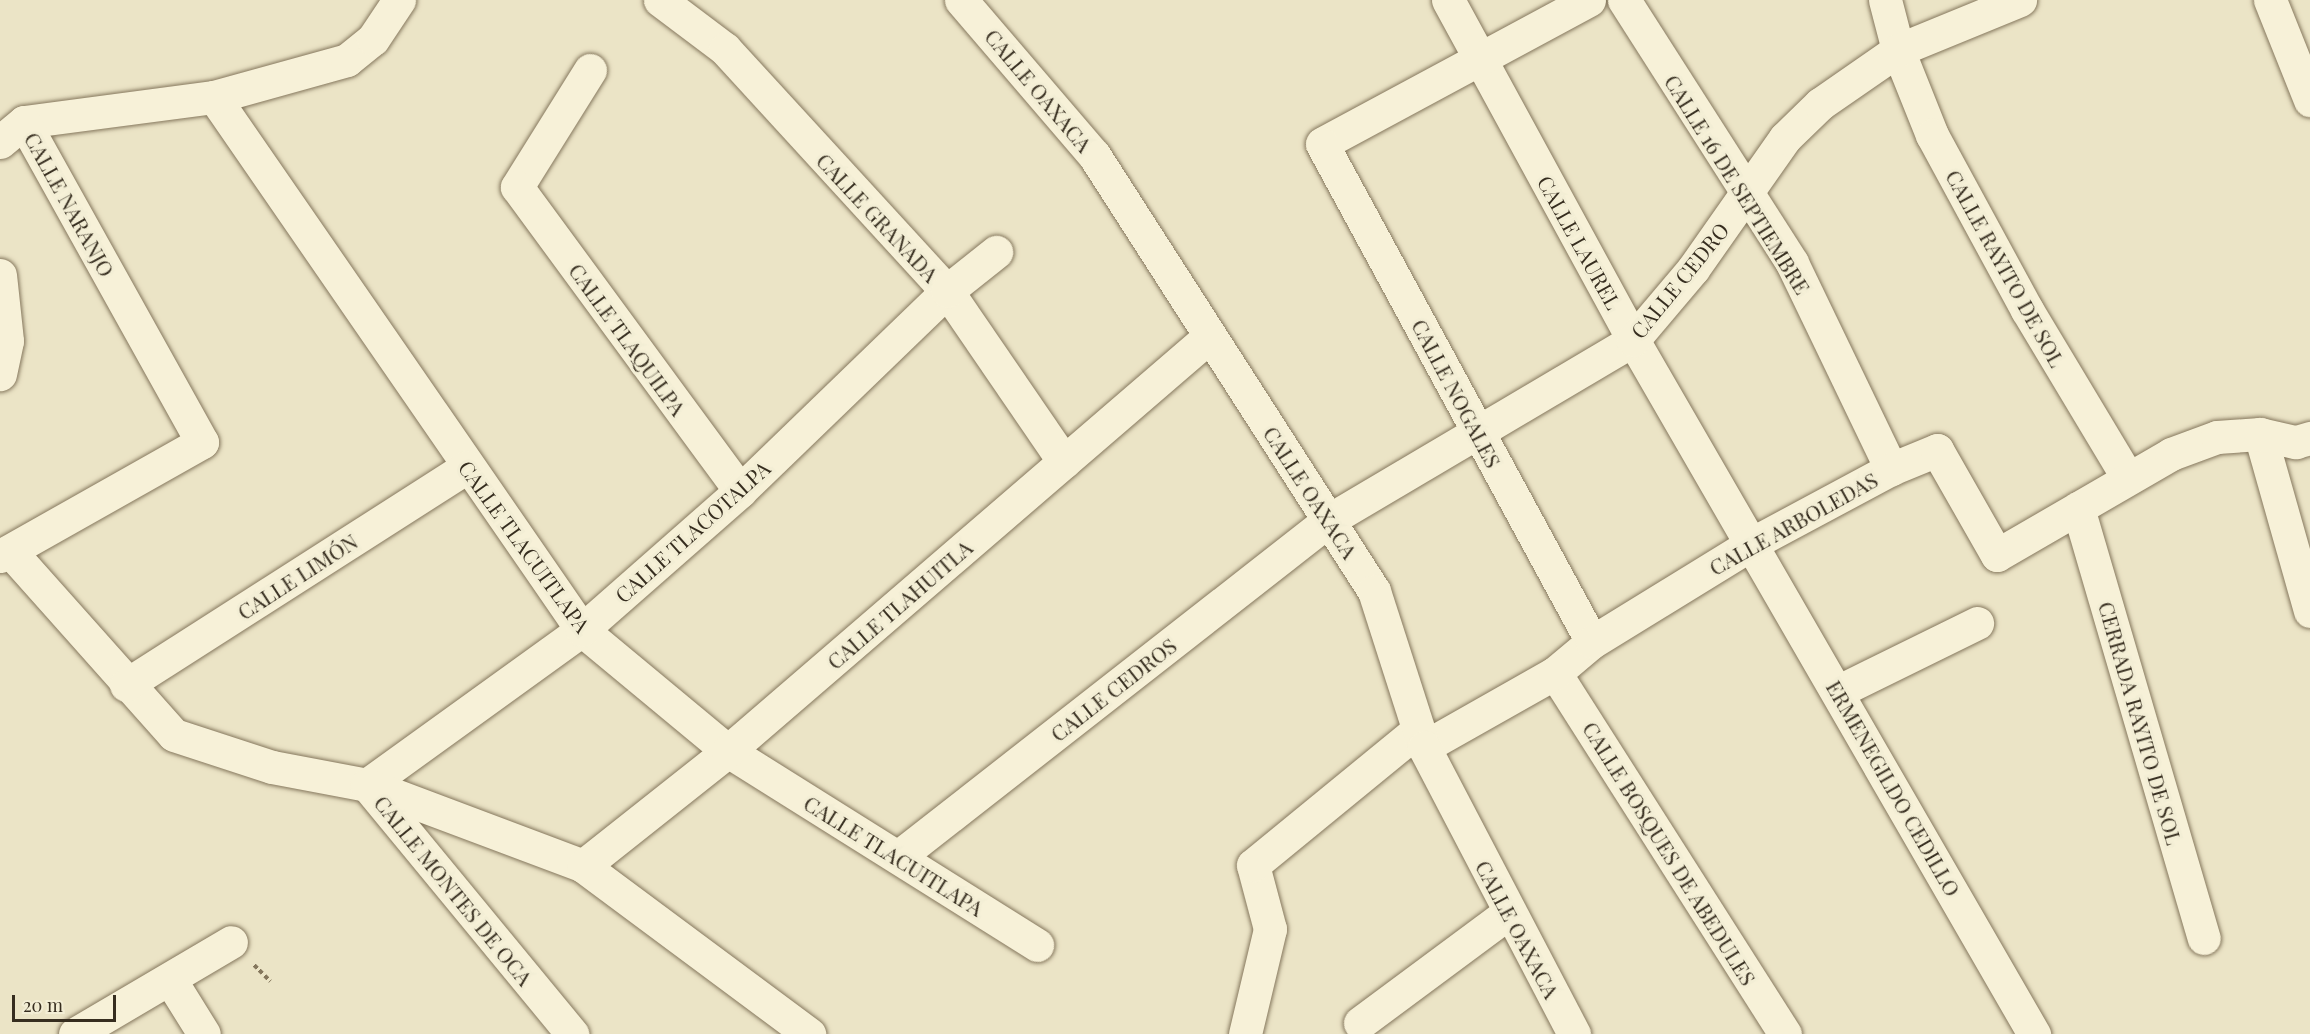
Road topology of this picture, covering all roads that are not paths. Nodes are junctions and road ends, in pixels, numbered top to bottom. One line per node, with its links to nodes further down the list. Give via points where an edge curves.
1 (399, 0): 13 (street, CALLE NARANJO, via 373,39 347,60)
2 (660, 0): 19 (street, CALLE GRANADA, via 724,49)
3 (961, 0): 20 (street, CALLE OAXACA, via 1094,155)
4 (1448, 0): 11 (street, CALLE LAUREL)
5 (1589, 0): 11 (street)
6 (1624, 0): 16 (street, CALLE 16 DE SEPTIEMBRE)
7 (1885, 0): 10 (street, CALLE RAYITO DE SOL)
8 (2020, 0): 10 (street, CALLE CEDRO)
9 (2270, 0): 14 (street)
10 (1898, 50): 16 (street, CALLE CEDRO, via 1820,104 1785,138); 29 (street, CALLE RAYITO DE SOL, via 1937,146 2027,310)
11 (1480, 59): 21 (street, CALLE LAUREL); 23 (street, CALLE NOGALES, via 1322,144)
12 (590, 70): 30 (street, CALLE TLAQUILPA, via 517,187)
13 (214, 97): 15 (street, CALLE NARANJO); 27 (street, CALLE TLACUITLAPA)
14 (2310, 100)
15 (12, 132): 34 (street, CALLE NARANJO, via 202,442)
16 (1745, 194): 21 (street, CALLE CEDRO, via 1693,269); 28 (street, CALLE 16 DE SEPTIEMBRE, via 1792,263)
17 (996, 252): 19 (street, CALLE TLACOTALPA)
18 (0, 275): 22 (street, via 7,341)
19 (947, 291): 26 (street, CALLE GRANADA); 30 (street, CALLE TLACOTALPA)
20 (1210, 336): 26 (street, CALLE TLAHUITLA); 32 (street, CALLE OAXACA)
21 (1633, 340): 23 (street, CALLE CEDRO); 33 (street, CALLE LAUREL)
22 (0, 374)
23 (1478, 432): 32 (street, CALLE CEDRO); 38 (street, CALLE NOGALES)
24 (2260, 434): 25 (street, CALLE ARBOLEDAS, via 2296,442); 29 (street, CALLE ARBOLEDAS, via 2217,437 2171,454); 35 (street)
25 (2310, 438)
26 (1064, 462): 43 (street, CALLE TLAHUITLA)
27 (467, 467): 37 (street, CALLE TLACUITLAPA); 40 (street, CALLE LIMÓN)
28 (1891, 469): 31 (street, CALLE ARBOLEDAS, via 1937,450 1996,555); 33 (street, CALLE ARBOLEDAS)
29 (2128, 478): 31 (street, CALLE ARBOLEDAS)
30 (740, 491): 37 (street, CALLE TLACOTALPA)
31 (2078, 508): 48 (street, CERRADA RAYITO DE SOL)
32 (1329, 520): 42 (street, CALLE OAXACA, via 1374,591); 45 (street, CALLE CEDROS)
33 (1751, 544): 38 (street, CALLE ARBOLEDAS); 41 (street, ERMENEGILDO CEDILLO)
34 (5, 554): 40 (street, CALLE MONTES DE OCA)
35 (2310, 611)
36 (1977, 623): 41 (street)
37 (582, 630): 43 (street, CALLE TLACUITLAPA); 44 (street, CALLE TLACOTALPA)
38 (1592, 642): 39 (street, CALLE ARBOLEDAS)
39 (1555, 673): 42 (street, CALLE ARBOLEDAS); 59 (street, CALLE BOSQUES DE ABEDULES)
40 (126, 685): 44 (street, CALLE MONTES DE OCA, via 174,735 272,767)
41 (1839, 692): 60 (street, ERMENEGILDO CEDILLO)
42 (1420, 739): 47 (street, CALLE OAXACA); 57 (street, CALLE ARBOLEDAS, via 1253,865 1270,929)
43 (728, 751): 45 (street, CALLE TLACUITLAPA); 46 (street, CALLE TLAHUITLA)
44 (367, 785): 46 (street); 55 (street, CALLE MONTES DE OCA)
45 (898, 857): 50 (street, CALLE TLACUITLAPA)
46 (583, 866): 56 (street)
47 (1508, 912): 52 (street); 58 (street, CALLE OAXACA)
48 (2204, 938)
49 (231, 942): 51 (street)
50 (1037, 945)
51 (171, 981): 53 (street); 54 (street)
52 (1360, 1023)
53 (75, 1034)
54 (204, 1034)
55 (572, 1034)
56 (809, 1034)
57 (1245, 1034)
58 (1574, 1034)
59 (1785, 1034)
60 (2034, 1034)

